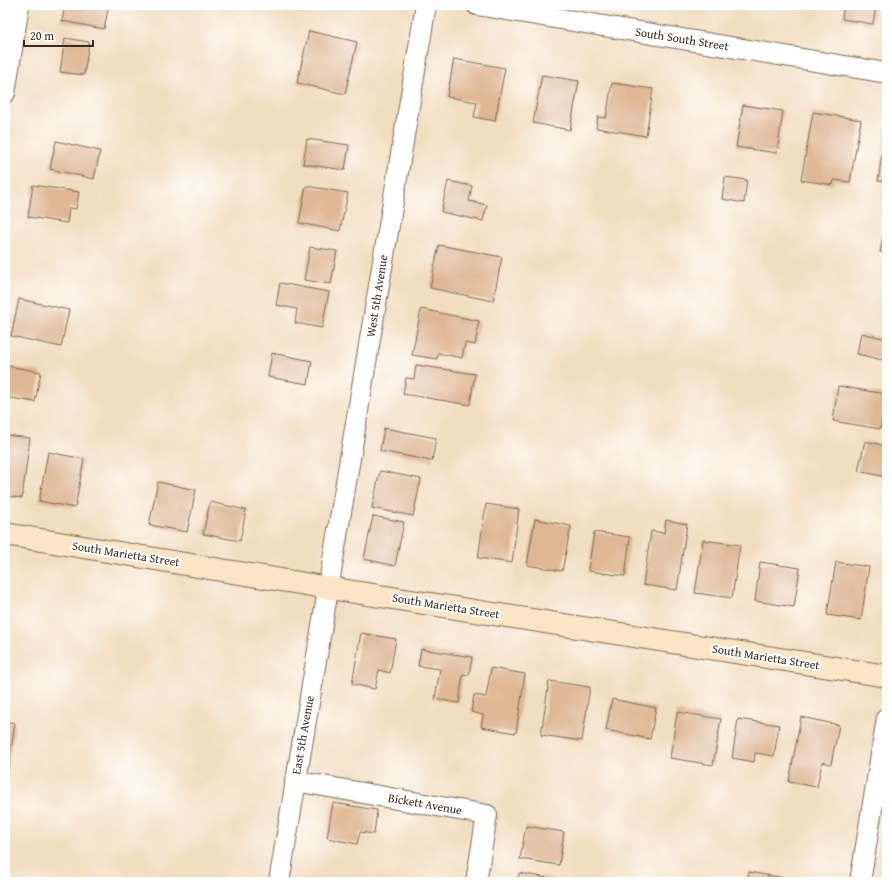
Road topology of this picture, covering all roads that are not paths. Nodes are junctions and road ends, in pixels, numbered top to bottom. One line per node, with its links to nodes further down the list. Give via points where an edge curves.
1 (19, 5): 5 (street)
2 (426, 5): 7 (street, West 5th Avenue)
3 (477, 5): 4 (street, South South Street)
4 (887, 73)
5 (5, 92)
6 (5, 534): 7 (main road, South Marietta Street)
7 (329, 588): 8 (main road, South Marietta Street); 10 (street, East 5th Avenue)
8 (887, 676)
9 (887, 718): 13 (street)
10 (295, 781): 11 (street, East 5th Avenue); 12 (street, Bickett Avenue, via 487,815)
11 (279, 882)
12 (476, 882)
13 (860, 882)

